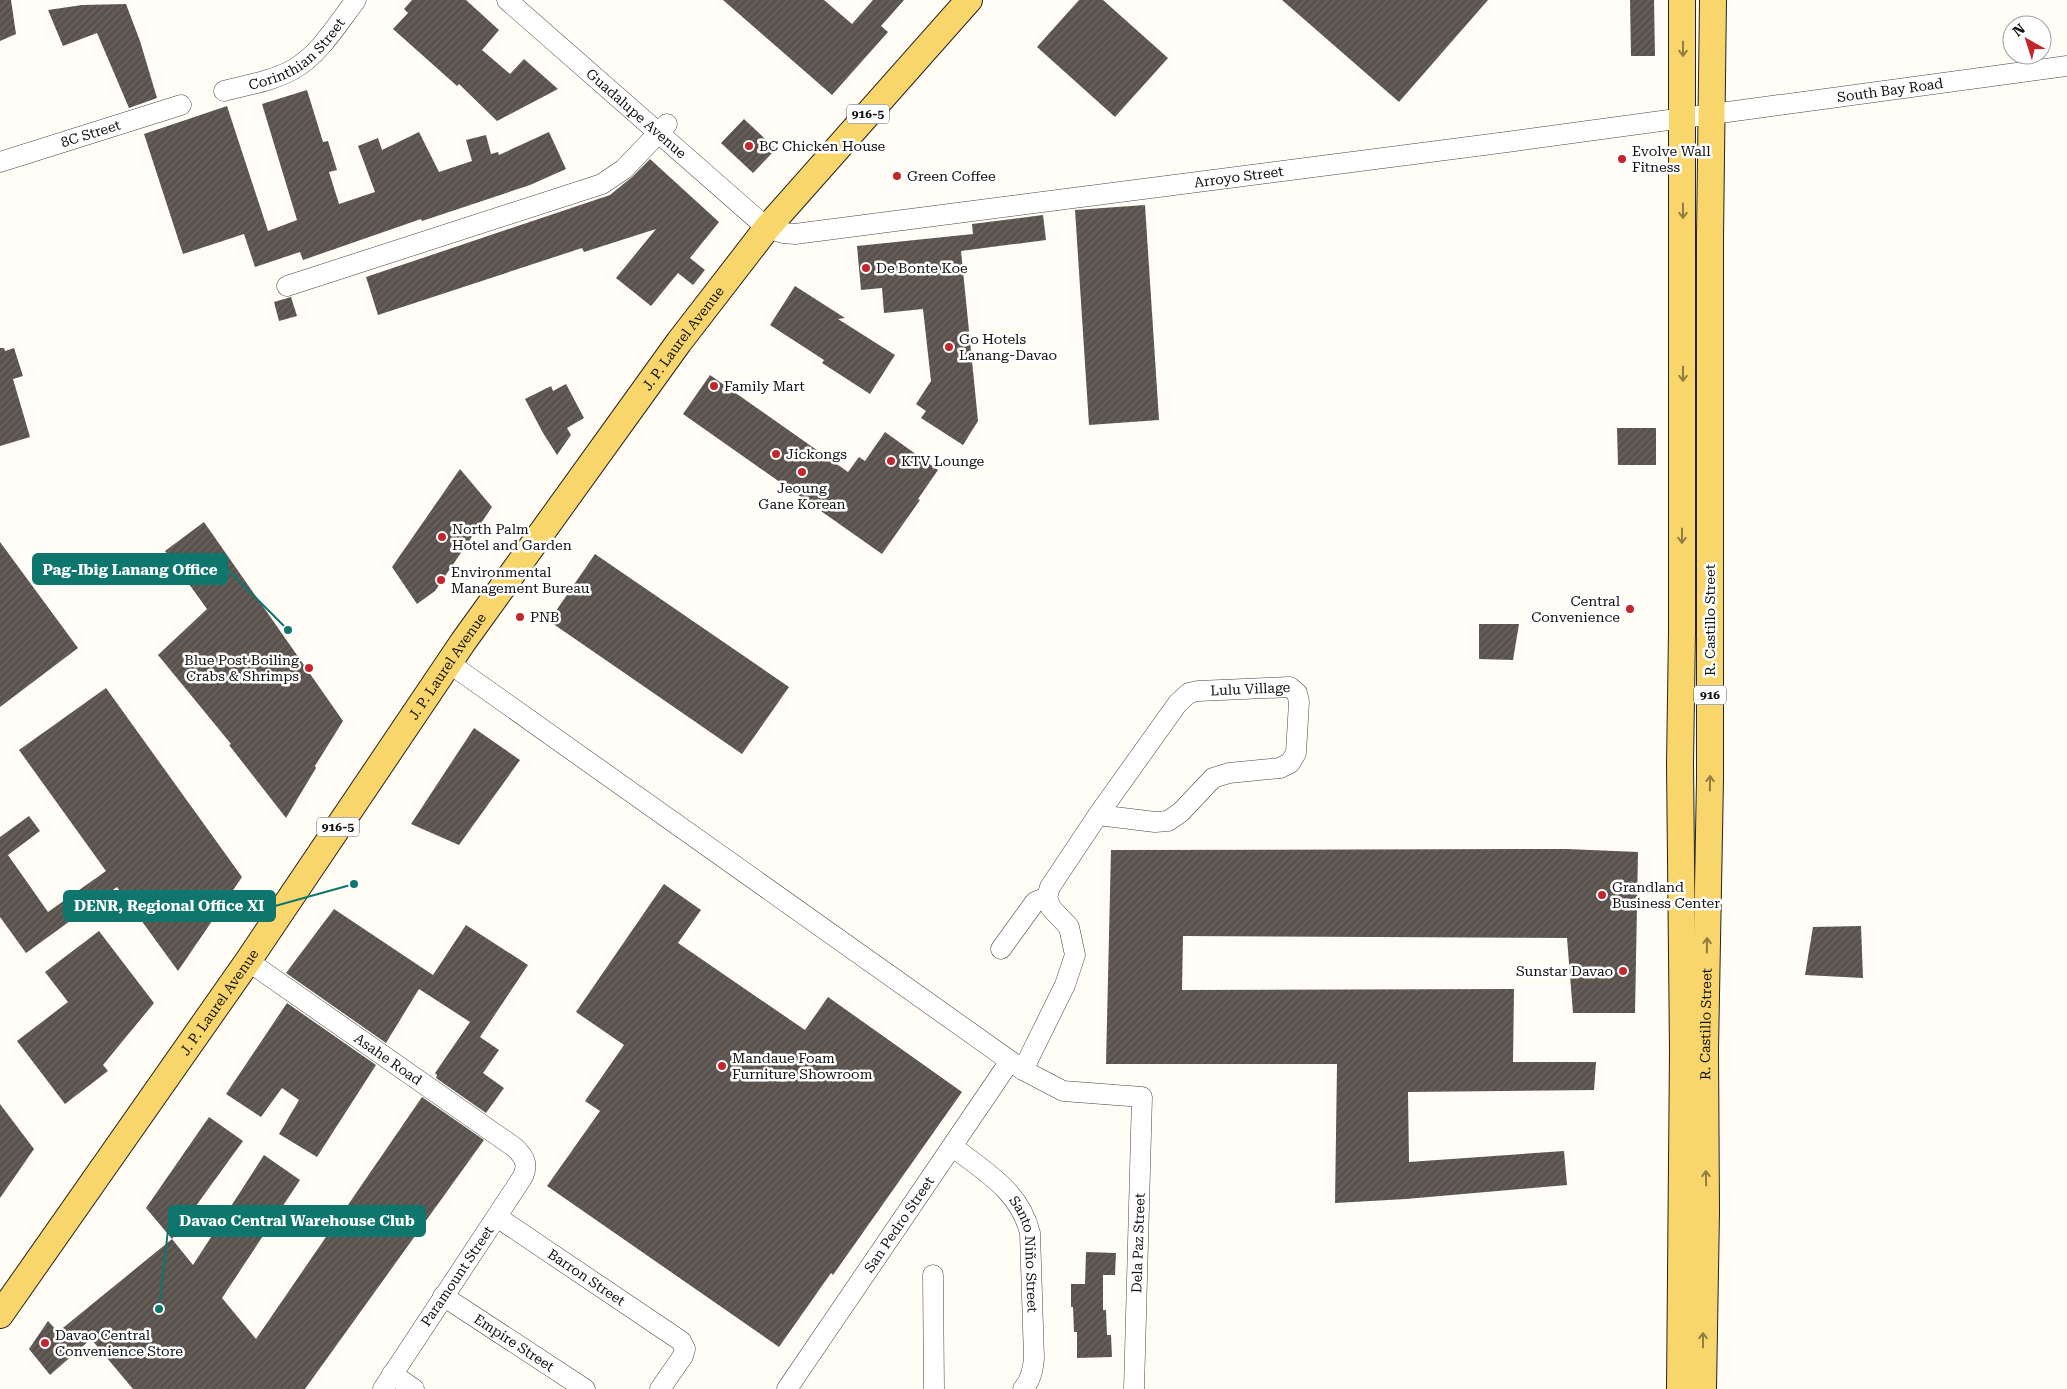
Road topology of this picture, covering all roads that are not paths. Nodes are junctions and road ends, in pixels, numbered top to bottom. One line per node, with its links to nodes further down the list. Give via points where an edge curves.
1 (356, 0): 8 (street, Corinthian Street, via 315,51 294,69)
2 (507, 0): 12 (street, Guadalupe Avenue)
3 (528, 0): 12 (street, Guadalupe Avenue)
4 (969, 0): 14 (main road, J. P. Laurel Avenue / 916-5)
5 (1682, 0): 11 (main road, R. Castillo Street / 916, one-way to 11)
6 (1713, 0): 10 (main road, R. Castillo Street / 916)
7 (2067, 66): 10 (street, South Bay Road)
8 (224, 91)
9 (181, 106): 13 (street, 8C Street)
10 (1712, 115): 11 (street, South Bay Road); 16 (main road, R. Castillo Street / 916)
11 (1683, 119): 14 (street, Arroyo Street); 17 (main road, R. Castillo Street / 916, one-way to 17)
12 (663, 128): 14 (street, Guadalupe Avenue); 15 (street, via 624,169 602,184)
13 (0, 162)
14 (779, 226): 18 (main road, J. P. Laurel Avenue / 916-5, via 679,342)
15 (287, 286)
16 (1710, 591): 17 (main road); 39 (main road, R. Castillo Street / 916, one-way to 16)
17 (1682, 592): 38 (main road, R. Castillo Street / 916)
18 (449, 663): 22 (main road, J. P. Laurel Avenue / 916-5); 23 (street)
19 (1098, 815): 19 (street, Lulu Village, via 1178,703 1189,693 1290,686 1297,693 1296,753 1290,763 1280,768 1213,778 1168,821); 20 (street, Lulu Village, via 1056,876)
20 (1047, 897): 21 (street, via 1035,902); 23 (street, via 1051,908 1069,927 1074,955 1065,986)
21 (1001, 949)
22 (248, 961): 25 (street, Asahe Road, via 514,1147); 29 (main road, J. P. Laurel Avenue / 916-5)
23 (1017, 1065): 24 (street, San Pedro Street); 37 (street, Dela Paz Street, via 1063,1091 1142,1097)
24 (953, 1146): 34 (street, San Pedro Street); 36 (street, Santo Niño Street, via 999,1182 1026,1216 1030,1233 1034,1358 1033,1372)
25 (526, 1161): 26 (street, Paramount Street, via 522,1178)
26 (497, 1217): 28 (street, Paramount Street); 33 (street, Barron Street, via 681,1341 685,1349 683,1356)
27 (933, 1275): 35 (street)
28 (443, 1296): 30 (street, Paramount Street); 32 (street, Empire Street)
29 (0, 1315)
30 (387, 1381): 31 (street)
31 (414, 1389)
32 (585, 1389)
33 (660, 1389)
34 (787, 1389)
35 (934, 1389)
36 (1023, 1389)
37 (1134, 1389)
38 (1680, 1389)
39 (1703, 1389)

